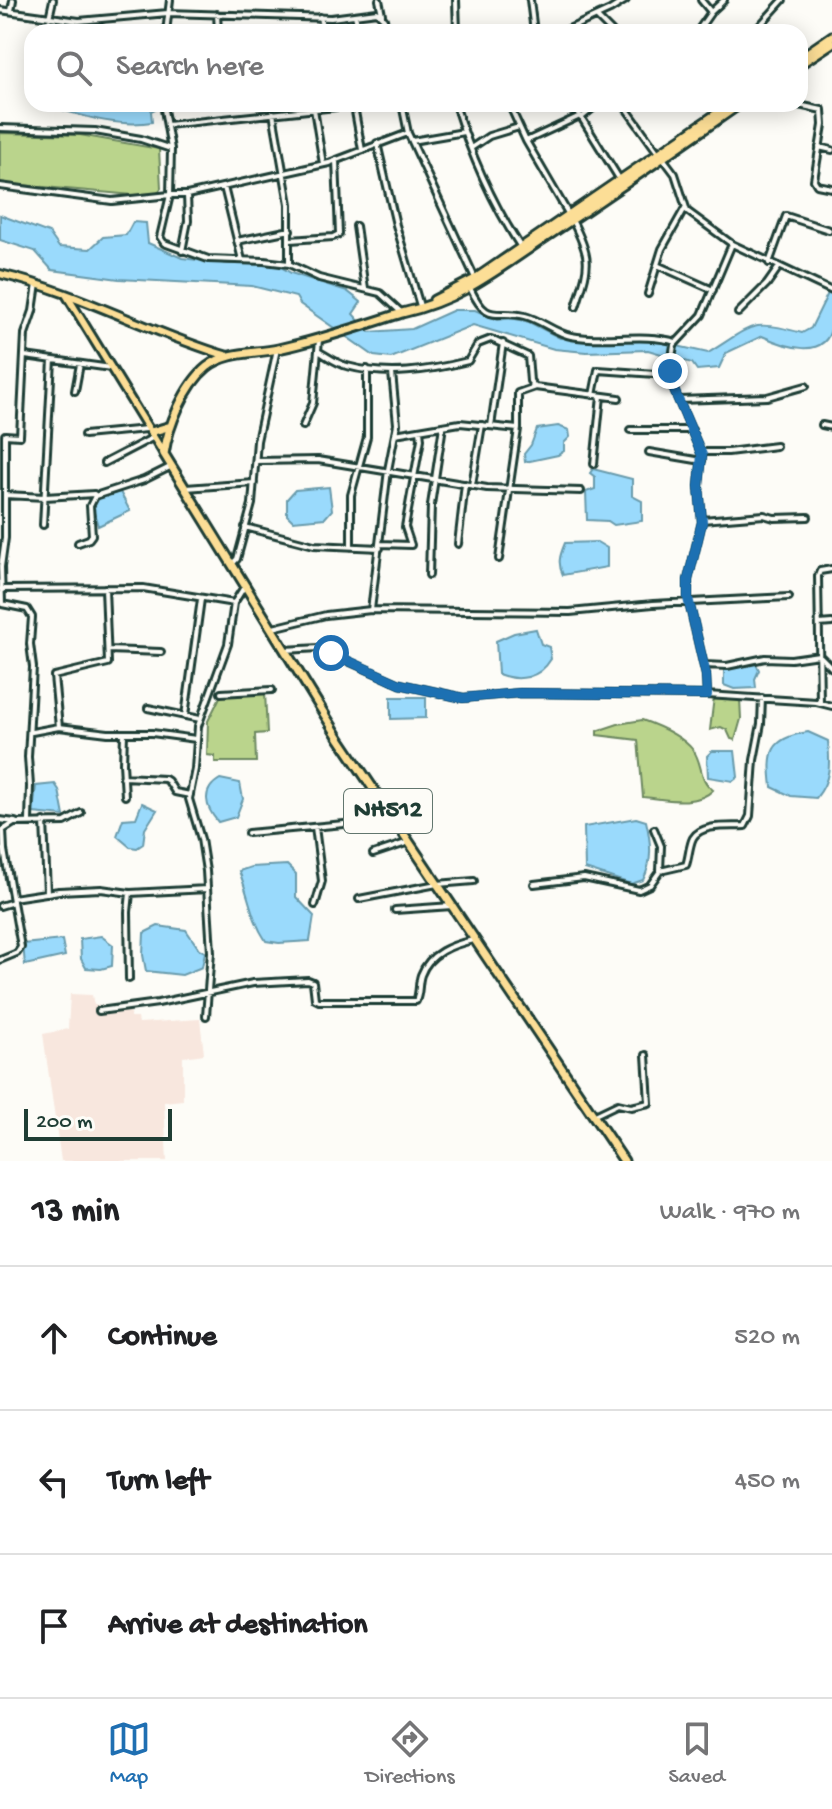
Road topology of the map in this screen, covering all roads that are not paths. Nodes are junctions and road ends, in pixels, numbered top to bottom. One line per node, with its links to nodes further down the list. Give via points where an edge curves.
1 (13, 0): 12 (street)
2 (53, 0): 20 (street)
3 (170, 0): 14 (street)
4 (379, 0): 16 (street)
5 (456, 0): 26 (street)
6 (530, 0): 27 (street)
7 (626, 0): 19 (street)
8 (701, 0): 13 (street)
9 (724, 0): 13 (street)
10 (783, 0): 31 (street)
11 (0, 10): 12 (street)
12 (11, 11): 20 (street)
13 (711, 12): 30 (street)
14 (168, 13): 15 (street); 20 (street, via 79,21); 21 (street)
15 (217, 14): 18 (street); 22 (street)
16 (382, 14): 17 (street); 25 (street)
17 (355, 15): 18 (street); 24 (street)
18 (320, 17): 23 (street)
19 (596, 17): 28 (street); 29 (street)
20 (49, 18)
21 (167, 24)
22 (218, 24)
23 (321, 24)
24 (357, 24)
25 (385, 24)
26 (457, 24)
27 (533, 24)
28 (580, 24)
29 (603, 24)
30 (703, 24)
31 (761, 24)
32 (832, 36): 34 (highway)
33 (832, 43): 35 (highway)
34 (808, 52)
35 (808, 59)
36 (808, 107): 59 (street, via 822,110)
37 (164, 112): 51 (street)
38 (283, 112): 49 (street)
39 (314, 112): 66 (street)
40 (355, 112): 62 (street)
41 (404, 112): 55 (street)
42 (458, 112): 54 (street)
43 (512, 112): 52 (street)
44 (577, 112): 50 (street)
45 (587, 112): 50 (street)
46 (629, 112): 64 (street)
47 (720, 112): 64 (highway)
48 (728, 112): 64 (highway)
49 (273, 113): 51 (street); 67 (street)
50 (580, 117): 57 (street); 68 (street)
51 (167, 125): 61 (street)
52 (519, 127): 57 (street); 60 (street)
53 (0, 128): 61 (street, via 95,131)
54 (464, 132): 56 (street); 60 (street)
55 (408, 133): 56 (street); 58 (street)
56 (412, 141): 90 (street)
57 (526, 141): 75 (street)
58 (377, 143): 62 (street); 99 (street)
59 (819, 147): 63 (street); 71 (street, via 814,180)
60 (471, 148): 82 (street)
61 (171, 149): 72 (street)
62 (362, 150): 65 (street)
63 (832, 150)
64 (661, 157): 68 (highway); 74 (street, via 675,174); 75 (highway)
65 (336, 160): 66 (street); 79 (street, via 339,234)
66 (323, 164): 67 (street)
67 (284, 173): 70 (street); 77 (street)
68 (620, 181): 75 (highway)
69 (0, 186): 72 (street, via 112,201)
70 (224, 187): 73 (street); 80 (street)
71 (832, 188)
72 (170, 195): 73 (street); 83 (street, via 160,237)
73 (187, 195): 83 (street)
74 (685, 208): 81 (street); 87 (street)
75 (571, 217): 82 (highway); 92 (highway); 98 (street, via 589,264)
76 (356, 226): 93 (street)
77 (290, 230): 79 (street); 80 (street)
78 (829, 230): 85 (street, via 786,216)
79 (290, 240): 86 (street)
80 (237, 241): 84 (street)
81 (732, 244): 85 (street); 94 (street)
82 (521, 247): 90 (highway)
83 (182, 251): 84 (street, via 208,259)
84 (242, 260): 86 (street)
85 (769, 263): 88 (street)
86 (289, 264): 93 (street)
87 (657, 265): 94 (street); 96 (street)
88 (779, 267): 95 (street); 101 (street)
89 (0, 274): 91 (main road)
90 (475, 279): 99 (highway)
91 (37, 283): 97 (main road); 107 (street)
92 (470, 288): 99 (highway); 104 (street, via 492,315 522,315 567,335 656,337)
93 (365, 289): 100 (street, via 387,297)
94 (713, 290): 104 (street, via 702,315)
95 (830, 290)
96 (648, 294)
97 (67, 296): 108 (main road); 111 (main road)
98 (576, 307)
99 (417, 308): 100 (highway)
100 (402, 313): 102 (highway)
101 (738, 313)
102 (323, 337): 105 (highway); 106 (street)
103 (503, 343): 113 (street, via 480,343 463,362); 116 (street, via 528,356); 127 (street)
104 (675, 343): 114 (street)
105 (277, 349): 108 (highway); 140 (street)
106 (318, 351): 112 (street, via 342,365); 125 (street, via 313,403)
107 (24, 356): 109 (street); 146 (street, via 20,436 5,435)
108 (228, 356): 124 (highway, via 207,367)
109 (52, 360): 110 (street); 158 (street)
110 (80, 364): 111 (street); 117 (street)
111 (113, 368): 133 (main road)
112 (367, 369): 113 (street); 145 (street, via 367,437)
113 (392, 373): 134 (street)
114 (670, 373): 118 (street, via 598,370); 121 (street)
115 (806, 386): 121 (street, via 767,397)
116 (535, 387): 118 (street); 129 (street, via 518,393)
117 (75, 391)
118 (593, 395): 119 (street)
119 (601, 396): 120 (street); 143 (street)
120 (619, 398)
121 (679, 400): 132 (street)
122 (482, 425): 126 (street); 127 (street); 152 (street)
123 (822, 425): 128 (street)
124 (171, 426): 133 (highway); 139 (highway)
125 (303, 426)
126 (443, 426): 130 (street); 149 (street)
127 (491, 426): 129 (street)
128 (832, 427)
129 (518, 429): 154 (street)
130 (420, 430): 134 (street); 148 (street)
131 (630, 430): 132 (street)
132 (692, 430): 138 (street)
133 (151, 433): 135 (street); 139 (main road); 142 (street)
134 (395, 434): 147 (street)
135 (84, 435)
136 (776, 446): 138 (street)
137 (649, 452): 141 (street)
138 (701, 452): 141 (street)
139 (164, 454): 144 (highway, NH512)
140 (256, 461): 145 (street, via 318,460); 150 (street)
141 (702, 461): 161 (street)
142 (104, 463)
143 (594, 464)
144 (172, 466): 153 (highway, NH512); 156 (street)
145 (358, 466): 147 (street); 167 (street, via 351,495)
146 (2, 468): 157 (street)
147 (388, 470): 148 (street); 166 (street)
148 (414, 475): 149 (street); 166 (street, via 405,527 411,545)
149 (434, 479): 151 (street); 171 (street)
150 (254, 483): 153 (street); 163 (street)
151 (465, 484): 152 (street); 165 (street)
152 (472, 485): 154 (street)
153 (186, 488): 169 (highway, NH512)
154 (509, 490): 155 (street); 168 (street)
155 (581, 491)
156 (98, 494): 158 (street); 164 (street, via 90,506 92,535)
157 (5, 495): 158 (street); 159 (street)
158 (45, 497): 162 (street)
159 (3, 504): 174 (street)
160 (808, 517): 161 (street)
161 (702, 520): 177 (street, via 689,570)
162 (43, 525)
163 (245, 527): 167 (street, via 298,542); 169 (street)
164 (78, 543)
165 (458, 544)
166 (380, 546): 167 (street); 180 (street)
167 (351, 547)
168 (499, 559)
169 (233, 563): 172 (highway, NH512)
170 (832, 569): 182 (street, via 818,576)
171 (429, 575)
172 (245, 585): 178 (street); 183 (highway, NH512)
173 (105, 588): 174 (street); 176 (street, via 143,588); 184 (street)
174 (0, 589): 179 (street)
175 (789, 597): 177 (street)
176 (201, 599): 178 (street); 197 (street)
177 (689, 602): 180 (street, via 570,612); 188 (street)
178 (234, 603): 198 (street, via 228,644)
179 (1, 604): 200 (street, via 31,614)
180 (371, 610): 183 (street)
181 (832, 623): 182 (street)
182 (819, 624): 187 (street)
183 (271, 628): 185 (highway, NH512)
184 (108, 650): 186 (street); 199 (street, via 106,666 54,676)
185 (284, 650): 192 (street, via 319,648 400,684 463,698 520,693); 206 (highway, NH512)
186 (161, 652)
187 (819, 655): 188 (street); 189 (street); 194 (street)
188 (704, 665): 192 (street)
189 (832, 668)
190 (272, 690): 191 (street)
191 (221, 693)
192 (707, 695): 193 (street)
193 (762, 698): 194 (street); 217 (street, via 750,820 745,826 699,831 686,865)
194 (820, 703): 195 (street)
195 (832, 706)
196 (148, 708): 197 (street)
197 (185, 716): 198 (street)
198 (200, 719): 202 (street)
199 (59, 727): 200 (street); 201 (street)
200 (31, 732): 209 (street)
201 (124, 734): 202 (street); 203 (street)
202 (196, 739): 204 (street)
203 (123, 777): 204 (street, via 165,779 175,792); 205 (street)
204 (190, 795): 221 (street)
205 (125, 796)
206 (389, 812): 212 (street, via 355,823); 215 (highway, NH512)
207 (81, 813): 210 (street, via 65,822)
208 (0, 820): 211 (street)
209 (29, 821): 210 (street); 211 (street)
210 (44, 821): 222 (street, via 47,893)
211 (17, 823): 225 (street, via 2,834)
212 (315, 827): 214 (street); 226 (street, via 322,881)
213 (654, 829): 217 (street, via 661,846)
214 (248, 833)
215 (409, 842): 216 (street); 219 (highway, NH512)
216 (373, 854)
217 (660, 871): 220 (street, via 639,890 584,878)
218 (474, 881): 219 (street)
219 (437, 884): 224 (street); 228 (highway, NH512)
220 (534, 884)
221 (207, 889): 223 (street); 233 (street)
222 (59, 891): 223 (street); 225 (street)
223 (130, 893): 232 (street)
224 (359, 899)
225 (13, 902): 227 (street); 231 (street, via 21,947)
226 (315, 905)
227 (0, 906)
228 (452, 906): 229 (street); 230 (highway, NH512)
229 (395, 910)
230 (475, 940): 233 (street, via 450,946 428,963 416,1001 317,1001 308,980); 237 (highway, NH512)
231 (0, 960)
232 (129, 979)
233 (208, 992): 234 (street); 235 (street)
234 (99, 1011)
235 (206, 1016)
236 (646, 1055): 237 (street, via 649,1103 618,1104)
237 (593, 1116): 238 (highway, NH512)
238 (624, 1161)

